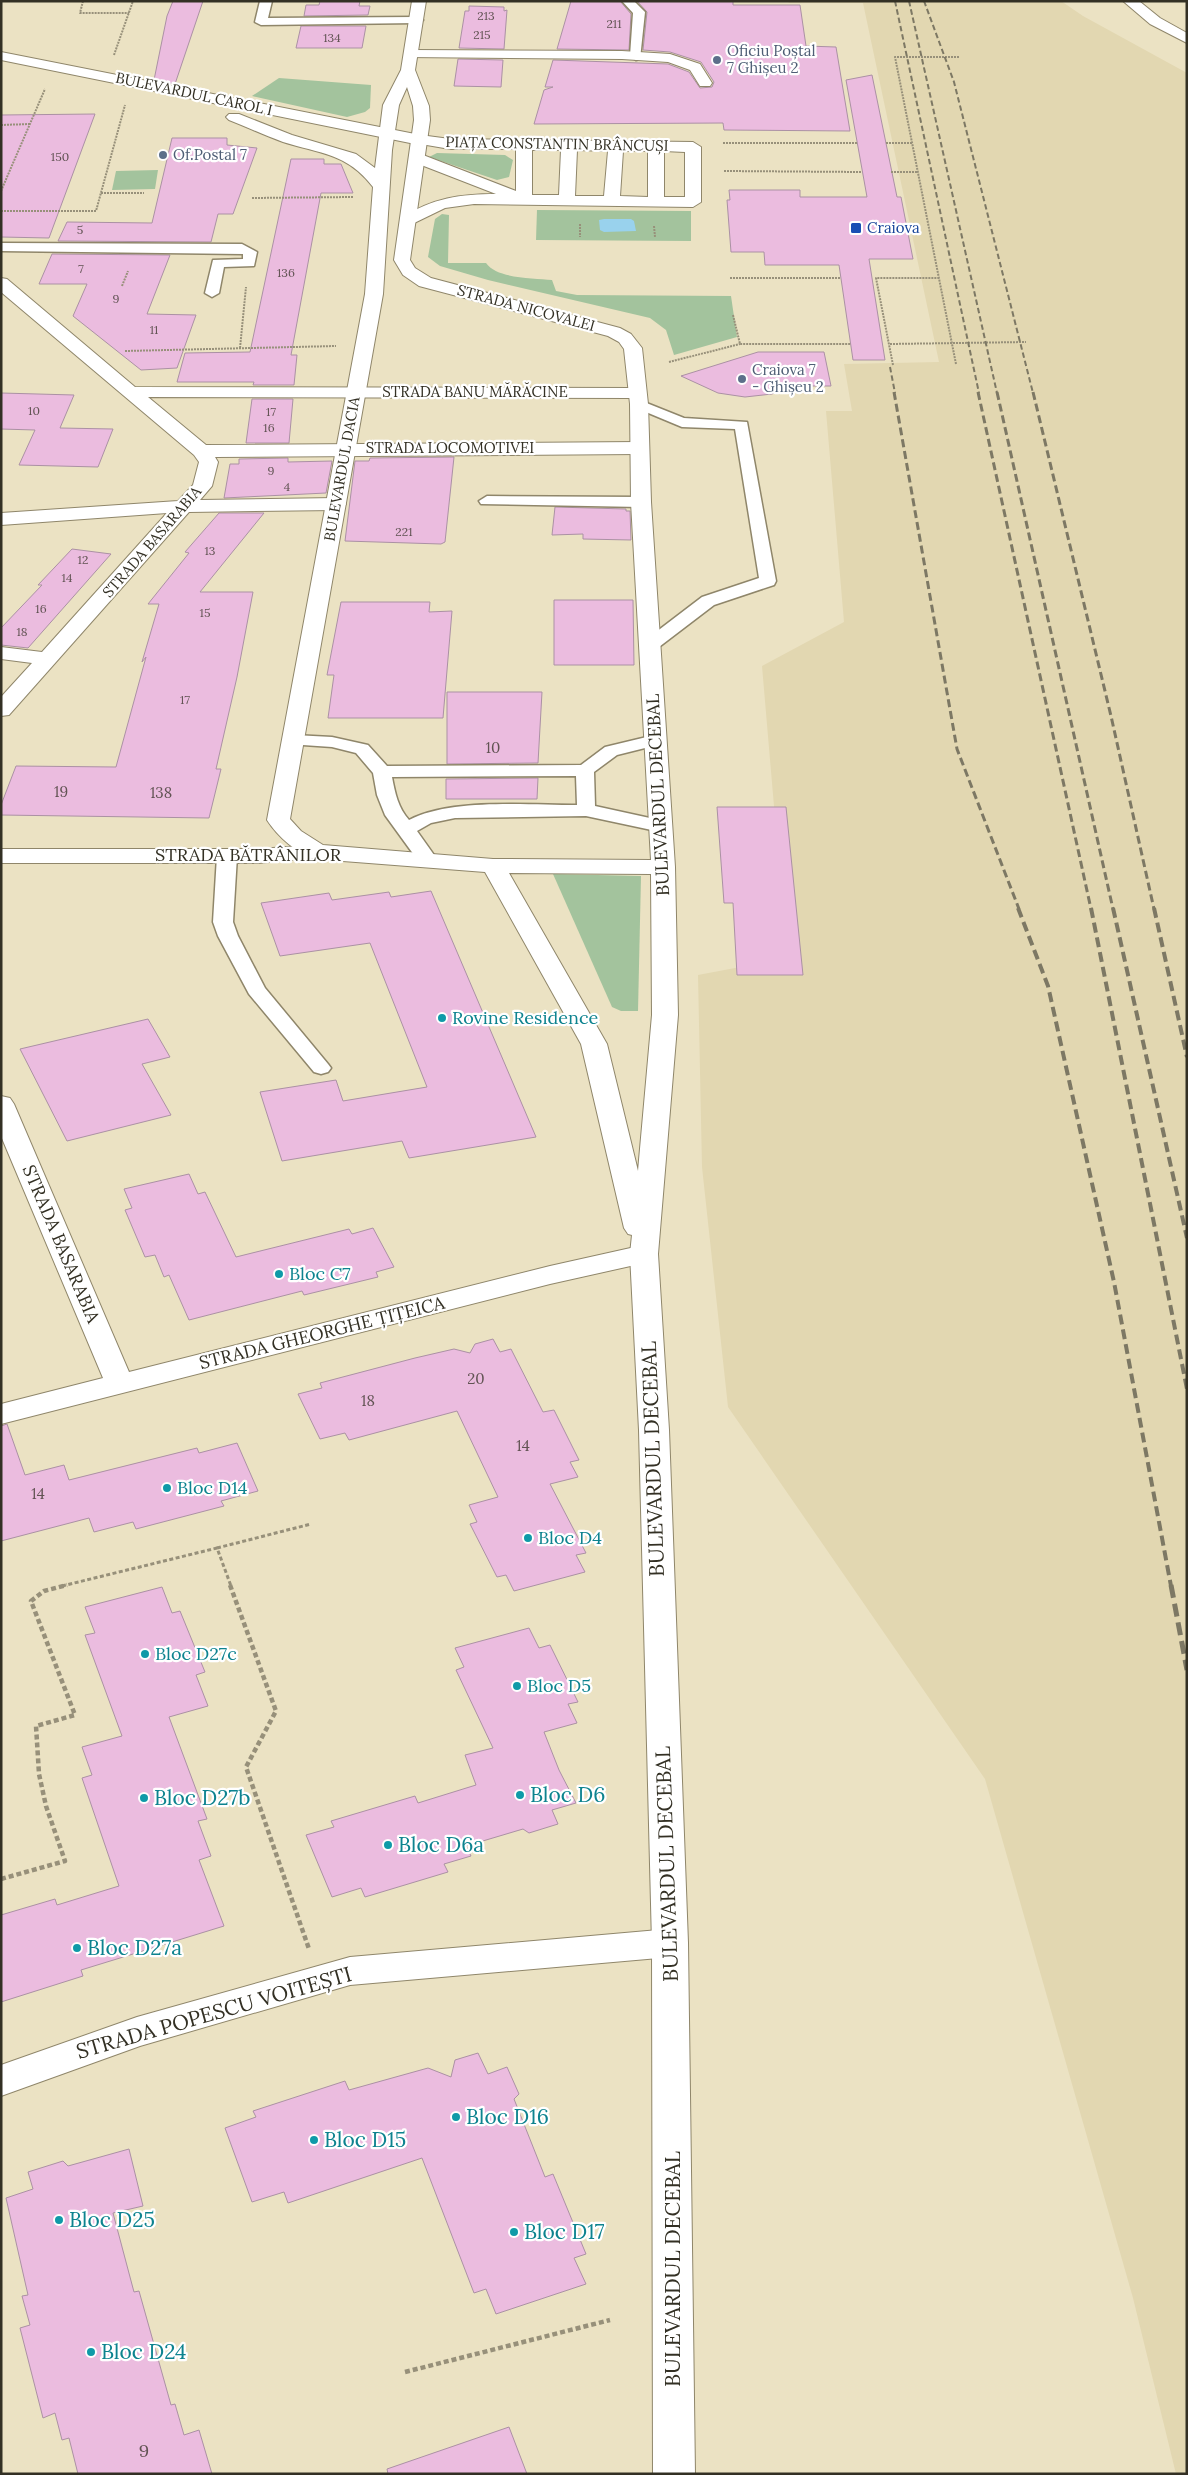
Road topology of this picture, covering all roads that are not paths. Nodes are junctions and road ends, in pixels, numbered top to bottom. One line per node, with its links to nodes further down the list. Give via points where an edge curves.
1 (266, 1): 5 (lane, via 261,22)
2 (419, 1): 5 (street, BULEVARDUL DACIA)
3 (627, 1): 9 (lane, via 638,12)
4 (1130, 1): 6 (street, via 1155,21)
5 (417, 20): 7 (street, BULEVARDUL DACIA)
6 (1187, 39)
7 (411, 54): 9 (street); 11 (street, BULEVARDUL DACIA)
8 (1, 56): 15 (street, BULEVARDUL CAROL I)
9 (636, 56): 12 (street, via 682,61 694,67)
10 (1, 68): 13 (street, BULEVARDUL CAROL I)
11 (408, 70): 14 (street, via 421,106); 15 (street, BULEVARDUL DACIA, via 391,106)
12 (705, 83)
13 (234, 117): 22 (street, BULEVARDUL CAROL I); 24 (street, via 287,138 350,157 366,167)
14 (422, 120): 16 (street); 17 (street)
15 (387, 133): 16 (street, BULEVARDUL CAROL I); 22 (street, BULEVARDUL DACIA)
16 (420, 140): 17 (street, PIAȚA CONSTANTIN BRÂNCUȘI); 23 (street)
17 (481, 144): 18 (street, PIAȚA CONSTANTIN BRÂNCUȘI)
18 (524, 145): 19 (street, PIAȚA CONSTANTIN BRÂNCUȘI); 25 (street)
19 (568, 146): 20 (street, PIAȚA CONSTANTIN BRÂNCUȘI); 26 (street)
20 (616, 146): 21 (street, PIAȚA CONSTANTIN BRÂNCUȘI); 27 (street)
21 (656, 146): 28 (street); 28 (street, PIAȚA CONSTANTIN BRÂNCUȘI, via 693,147 693,202)
22 (384, 150): 23 (street, PIAȚA CONSTANTIN BRÂNCUȘI); 24 (street, BULEVARDUL DACIA)
23 (417, 158): 25 (street, PIAȚA CONSTANTIN BRÂNCUȘI); 29 (street)
24 (382, 192): 33 (street, BULEVARDUL DACIA)
25 (524, 201): 26 (street, PIAȚA CONSTANTIN BRÂNCUȘI); 29 (street, via 446,201)
26 (567, 201): 27 (street, PIAȚA CONSTANTIN BRÂNCUȘI)
27 (612, 201): 28 (street, PIAȚA CONSTANTIN BRÂNCUȘI)
28 (656, 202)
29 (408, 221): 31 (street, via 402,260)
30 (1, 247): 34 (lane, via 242,248 250,252 249,263 218,264)
31 (425, 282): 33 (street); 35 (street, STRADA NICOVALEI, via 584,323)
32 (1, 283): 36 (street)
33 (388, 290): 37 (street, BULEVARDUL DACIA, via 364,346)
34 (212, 293)
35 (625, 338): 38 (street, BULEVARDUL DECEBAL, via 633,348)
36 (132, 392): 37 (street, STRADA BANU MĂRĂCINE); 41 (street)
37 (356, 392): 38 (street, STRADA BANU MĂRĂCINE); 39 (street, BULEVARDUL DACIA)
38 (638, 398): 40 (street, BULEVARDUL DECEBAL); 47 (lane, via 682,422 742,425 768,581 708,601)
39 (346, 448): 40 (street, STRADA LOCOMOTIVEI); 41 (street, STRADA LOCOMOTIVEI); 44 (street, BULEVARDUL DACIA)
40 (639, 448): 43 (street, BULEVARDUL DECEBAL)
41 (202, 450): 45 (street, STRADA BASARABIA, via 209,462 208,473)
42 (487, 501): 43 (lane)
43 (640, 502): 47 (street, BULEVARDUL DECEBAL)
44 (336, 504): 45 (street); 51 (street, BULEVARDUL DACIA)
45 (186, 506): 46 (street); 49 (street, STRADA BASARABIA)
46 (1, 519)
47 (649, 646): 52 (street, BULEVARDUL DECEBAL)
48 (1, 653): 49 (street)
49 (48, 659): 50 (street, STRADA BASARABIA)
50 (1, 710)
51 (294, 740): 54 (lane, via 332,742 362,749); 58 (street, BULEVARDUL DACIA, via 278,820 293,836)
52 (655, 740): 53 (lane, via 611,751); 56 (street, BULEVARDUL DECEBAL)
53 (585, 770): 54 (lane); 55 (lane)
54 (382, 772): 57 (lane, via 386,795 394,814)
55 (586, 810): 56 (lane); 57 (lane, via 455,812 425,819)
56 (661, 826): 63 (street, BULEVARDUL DECEBAL)
57 (406, 829): 61 (lane)
58 (317, 852): 60 (street, STRADA BĂTRÂNILOR); 61 (street, STRADA BĂTRÂNILOR)
59 (1, 856): 60 (street, STRADA BĂTRÂNILOR)
60 (227, 856): 64 (lane, via 223,922 231,943 256,990)
61 (429, 862): 62 (street, STRADA BĂTRÂNILOR)
62 (493, 866): 63 (street, STRADA BĂTRÂNILOR); 66 (street, BULEVARDUL DECEBAL, via 594,1044)
63 (663, 867): 66 (street, BULEVARDUL DECEBAL, via 665,1015)
64 (321, 1068)
65 (1, 1104): 67 (street, STRADA BASARABIA)
66 (644, 1254): 67 (street, STRADA GHEORGHE ȚIȚEICA); 69 (street, BULEVARDUL DECEBAL, via 654,1430)
67 (120, 1384): 68 (street, STRADA GHEORGHE ȚIȚEICA)
68 (1, 1414)
69 (670, 1943): 70 (street, STRADA POPESCU VOITEȘTI, via 350,1971 137,2032); 71 (street, BULEVARDUL DECEBAL)
70 (1, 2080)
71 (674, 2474)

